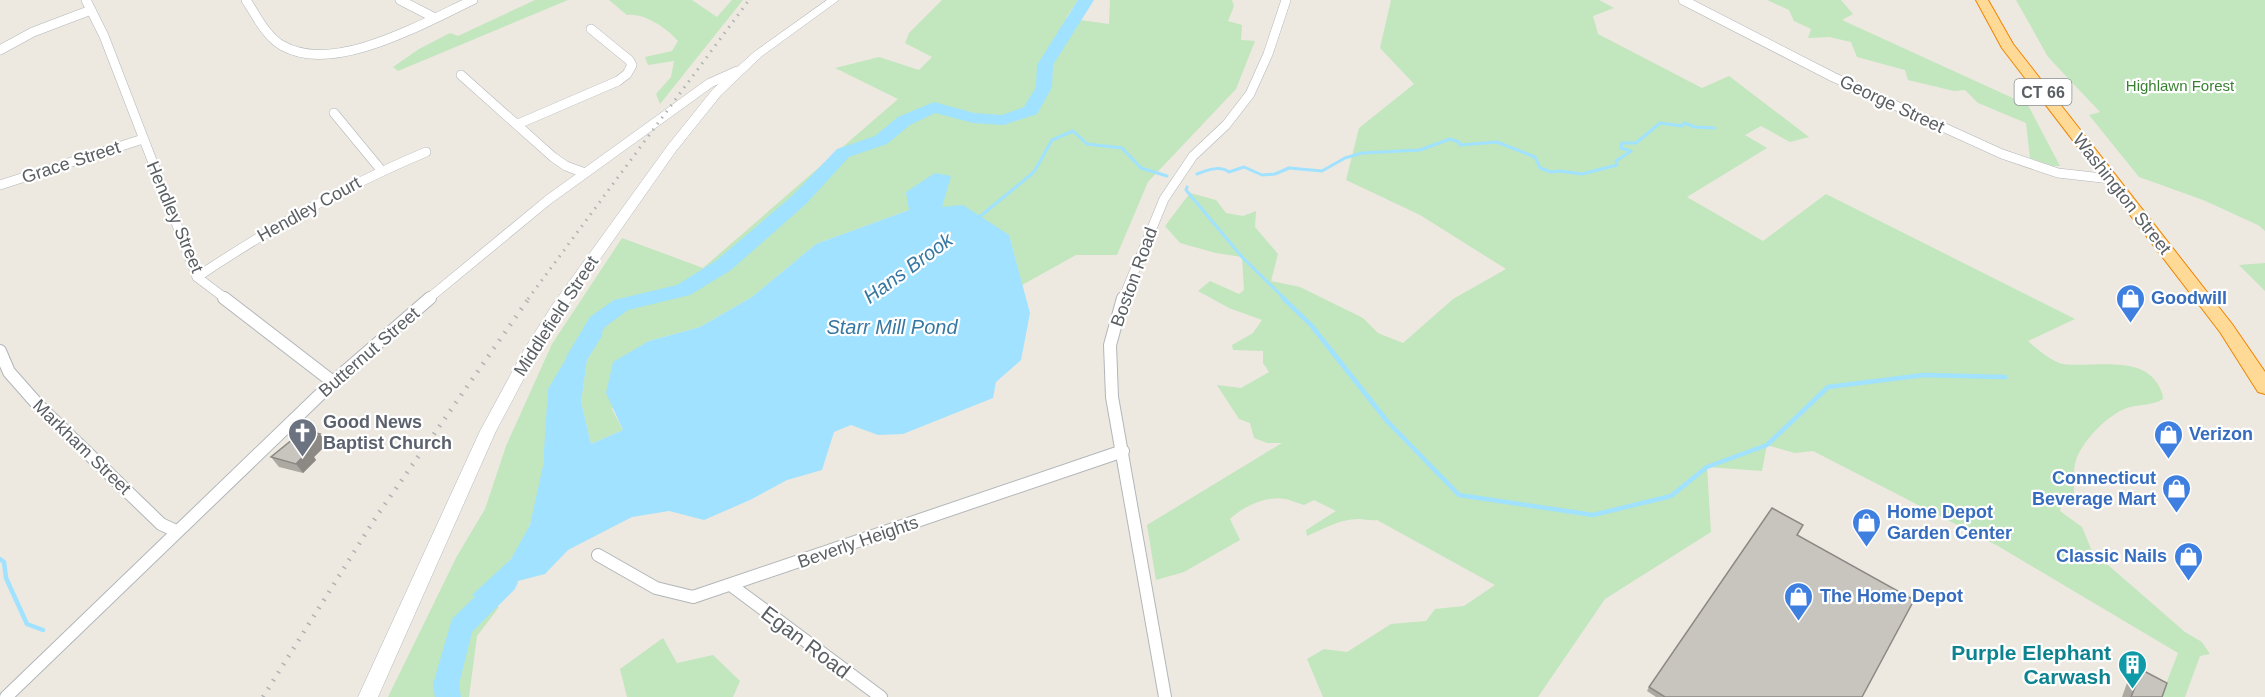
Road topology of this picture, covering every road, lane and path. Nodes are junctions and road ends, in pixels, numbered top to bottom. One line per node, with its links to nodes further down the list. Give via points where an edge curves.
1 (86, 0): 9 (street, Hendley Street)
2 (246, 0): 10 (street, via 282,46 312,54 350,51)
3 (400, 0): 10 (street)
4 (473, 0): 10 (street)
5 (834, 0): 13 (main road, Middlefield Street)
6 (1286, 0): 27 (street, Boston Road, via 1250,94 1177,177 1124,295 1110,345 1112,397)
7 (1683, 0): 21 (street, George Street, via 1833,77 2012,159 2058,173)
8 (1982, 0): 21 (highway, Washington Street / CT 66, via 2007,45)
9 (91, 10): 12 (street, via 33,32); 17 (street, Hendley Street)
10 (433, 17)
11 (591, 29): 16 (street, via 629,60 632,65 627,74)
12 (0, 50)
13 (737, 71): 20 (street, Butternut Street, via 710,83); 32 (main road, Middlefield Street, via 672,148 532,348 488,431)
14 (461, 75): 16 (street)
15 (333, 112): 19 (street)
16 (518, 124): 20 (street, via 554,157)
17 (143, 139): 22 (street, Grace Street); 23 (street, Hendley Street)
18 (426, 152): 19 (street, Hendley Court)
19 (381, 170): 23 (street, Hendley Court, via 297,213)
20 (585, 173): 25 (street, Butternut Street, via 499,240)
21 (2111, 179): 26 (highway, Washington Street / CT 66, via 2226,327)
22 (0, 185)
23 (197, 277): 25 (street, Hendley Street)
24 (0, 351): 28 (street, Markham Street, via 9,372 39,406 161,524)
25 (333, 382): 28 (street, Butternut Street)
26 (2265, 387)
27 (1123, 451): 30 (street, Beverly Heights); 34 (street, Boston Road)
28 (176, 531): 31 (street, Butternut Street)
29 (598, 555): 30 (street, Beverly Heights, via 677,597 693,597)
30 (732, 586): 33 (street, Egan Road)
31 (6, 697)
32 (368, 697)
33 (880, 697)
34 (1165, 697)

